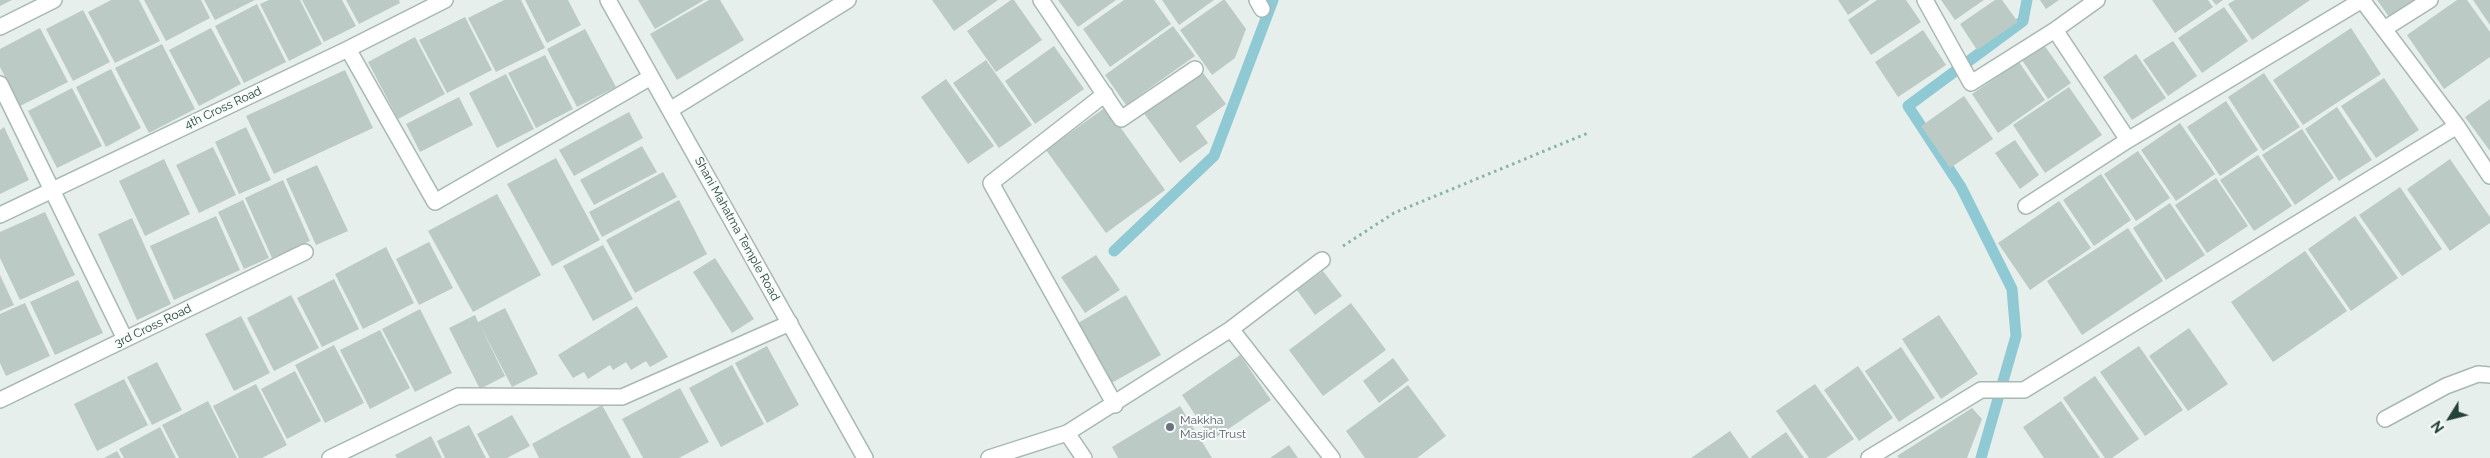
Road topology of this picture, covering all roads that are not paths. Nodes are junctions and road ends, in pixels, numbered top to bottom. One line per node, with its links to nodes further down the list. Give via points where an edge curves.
1 (54, 0): 9 (street)
2 (445, 0): 12 (street, 4th Cross Road)
3 (608, 0): 14 (street, Shani Mahatma Temple Road)
4 (848, 0): 17 (street)
5 (1041, 0): 16 (street)
6 (1925, 0): 11 (street, via 1971,83)
7 (2097, 0): 11 (street)
8 (2430, 0): 10 (street)
9 (0, 27)
10 (2384, 29): 18 (street); 19 (street, via 2362,0)
11 (2055, 30): 19 (street)
12 (348, 49): 14 (street, via 435,202); 21 (street, 4th Cross Road)
13 (1195, 69): 16 (street, via 1121,119)
14 (651, 77): 17 (street, Shani Mahatma Temple Road)
15 (0, 84): 21 (street)
16 (1105, 94): 31 (street, via 991,183)
17 (670, 110): 26 (street, Shani Mahatma Temple Road)
18 (2456, 126): 20 (street); 39 (street, via 2024,390 1981,390)
19 (2128, 140): 22 (street)
20 (2490, 176)
21 (52, 190): 23 (street, 4th Cross Road); 28 (street)
22 (2026, 206)
23 (0, 215)
24 (305, 252): 28 (street, 3rd Cross Road)
25 (1322, 260): 27 (street)
26 (790, 323): 34 (street, via 622,397 458,396); 35 (street, Shani Mahatma Temple Road)
27 (1231, 328): 31 (street); 38 (street)
28 (126, 339): 30 (street, 3rd Cross Road)
29 (2490, 375): 32 (street, via 2478,374 2446,386)
30 (0, 400)
31 (1115, 405): 33 (street)
32 (2386, 419)
33 (1067, 433): 36 (street); 37 (street)
34 (330, 458)
35 (865, 458)
36 (989, 458)
37 (1084, 458)
38 (1332, 458)
39 (1869, 458)

